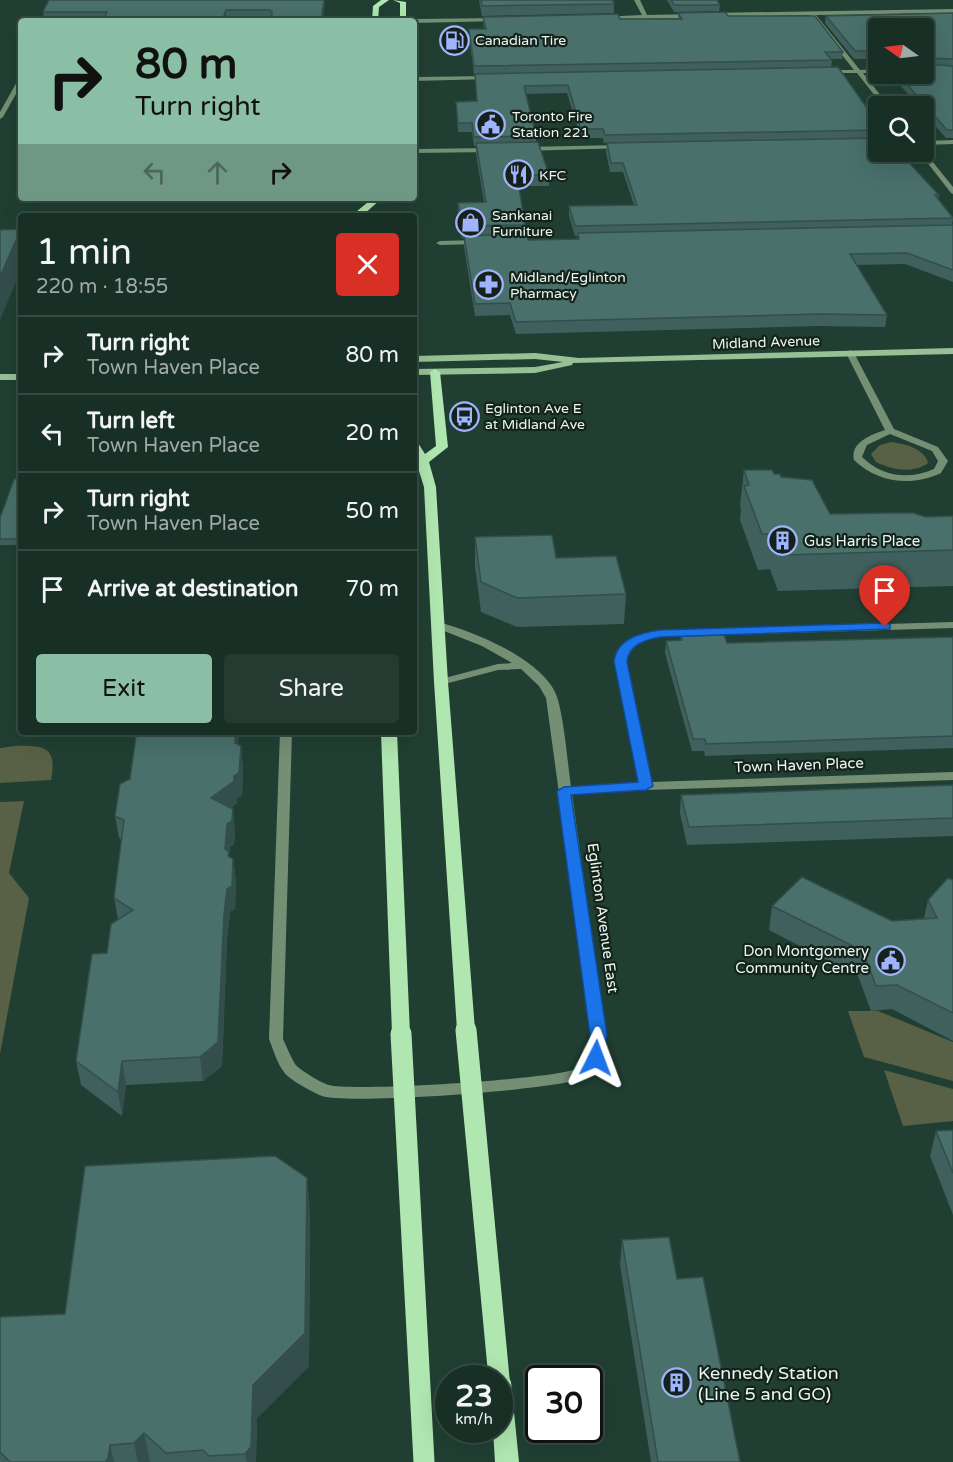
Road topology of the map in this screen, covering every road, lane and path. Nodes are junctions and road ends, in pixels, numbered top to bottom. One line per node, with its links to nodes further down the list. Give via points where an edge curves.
1 (386, 0): 8 (main road, via 376,6)
2 (396, 0): 9 (main road, via 403,2)
3 (637, 0): 6 (street)
4 (953, 11): 5 (street)
5 (812, 14): 6 (street); 13 (street)
6 (645, 16): 7 (street)
7 (593, 17)
8 (375, 18)
9 (403, 18)
10 (512, 18): 11 (street)
11 (417, 21)
12 (815, 72): 13 (street)
13 (857, 72): 14 (street); 18 (street)
14 (868, 72)
15 (498, 77): 16 (street)
16 (417, 79)
17 (18, 85): 19 (street)
18 (877, 96)
19 (0, 117)
20 (934, 142): 21 (street)
21 (953, 142)
22 (636, 147): 24 (street)
23 (505, 149): 25 (street)
24 (516, 149)
25 (417, 151)
26 (930, 162): 27 (street)
27 (953, 192)
28 (374, 201): 29 (main road)
29 (360, 213)
30 (483, 242): 31 (street)
31 (440, 243)
32 (953, 351): 33 (main road, Midland Avenue)
33 (850, 353): 35 (main road, Midland Avenue); 40 (street)
34 (417, 359): 35 (main road, Midland Avenue, via 535,356)
35 (579, 361): 37 (main road, Midland Avenue, via 535,370)
36 (417, 372): 37 (main road, Midland Avenue)
37 (435, 372): 42 (main road, via 442,447)
38 (0, 377): 39 (main road)
39 (18, 377)
40 (890, 431): 43 (street, via 935,449 943,461); 43 (street, via 862,444 857,451 857,458 869,470 889,477 916,478 932,474)
41 (417, 450): 42 (main road)
42 (423, 461): 45 (main road, via 430,487)
43 (940, 466): 44 (street)
44 (953, 468)
45 (438, 625): 47 (street, Eglinton Avenue East, via 493,646); 48 (main road)
46 (953, 625): 52 (street, via 660,634 630,643 620,662)
47 (520, 666): 48 (street, via 498,667); 53 (street, Eglinton Avenue East, via 537,675 552,698)
48 (441, 681): 54 (main road, bridge, via 466,1030)
49 (286, 735): 53 (street, Eglinton Avenue East, via 276,1040 290,1070 326,1091 354,1093 540,1082 583,1074 596,1058 598,1035)
50 (389, 735): 56 (main road, bridge)
51 (953, 776): 52 (street, Town Haven Place)
52 (646, 786): 53 (street, Town Haven Place)
53 (564, 791)
54 (498, 1365)
55 (505, 1443): 57 (main road)
56 (424, 1462)
57 (507, 1462)

